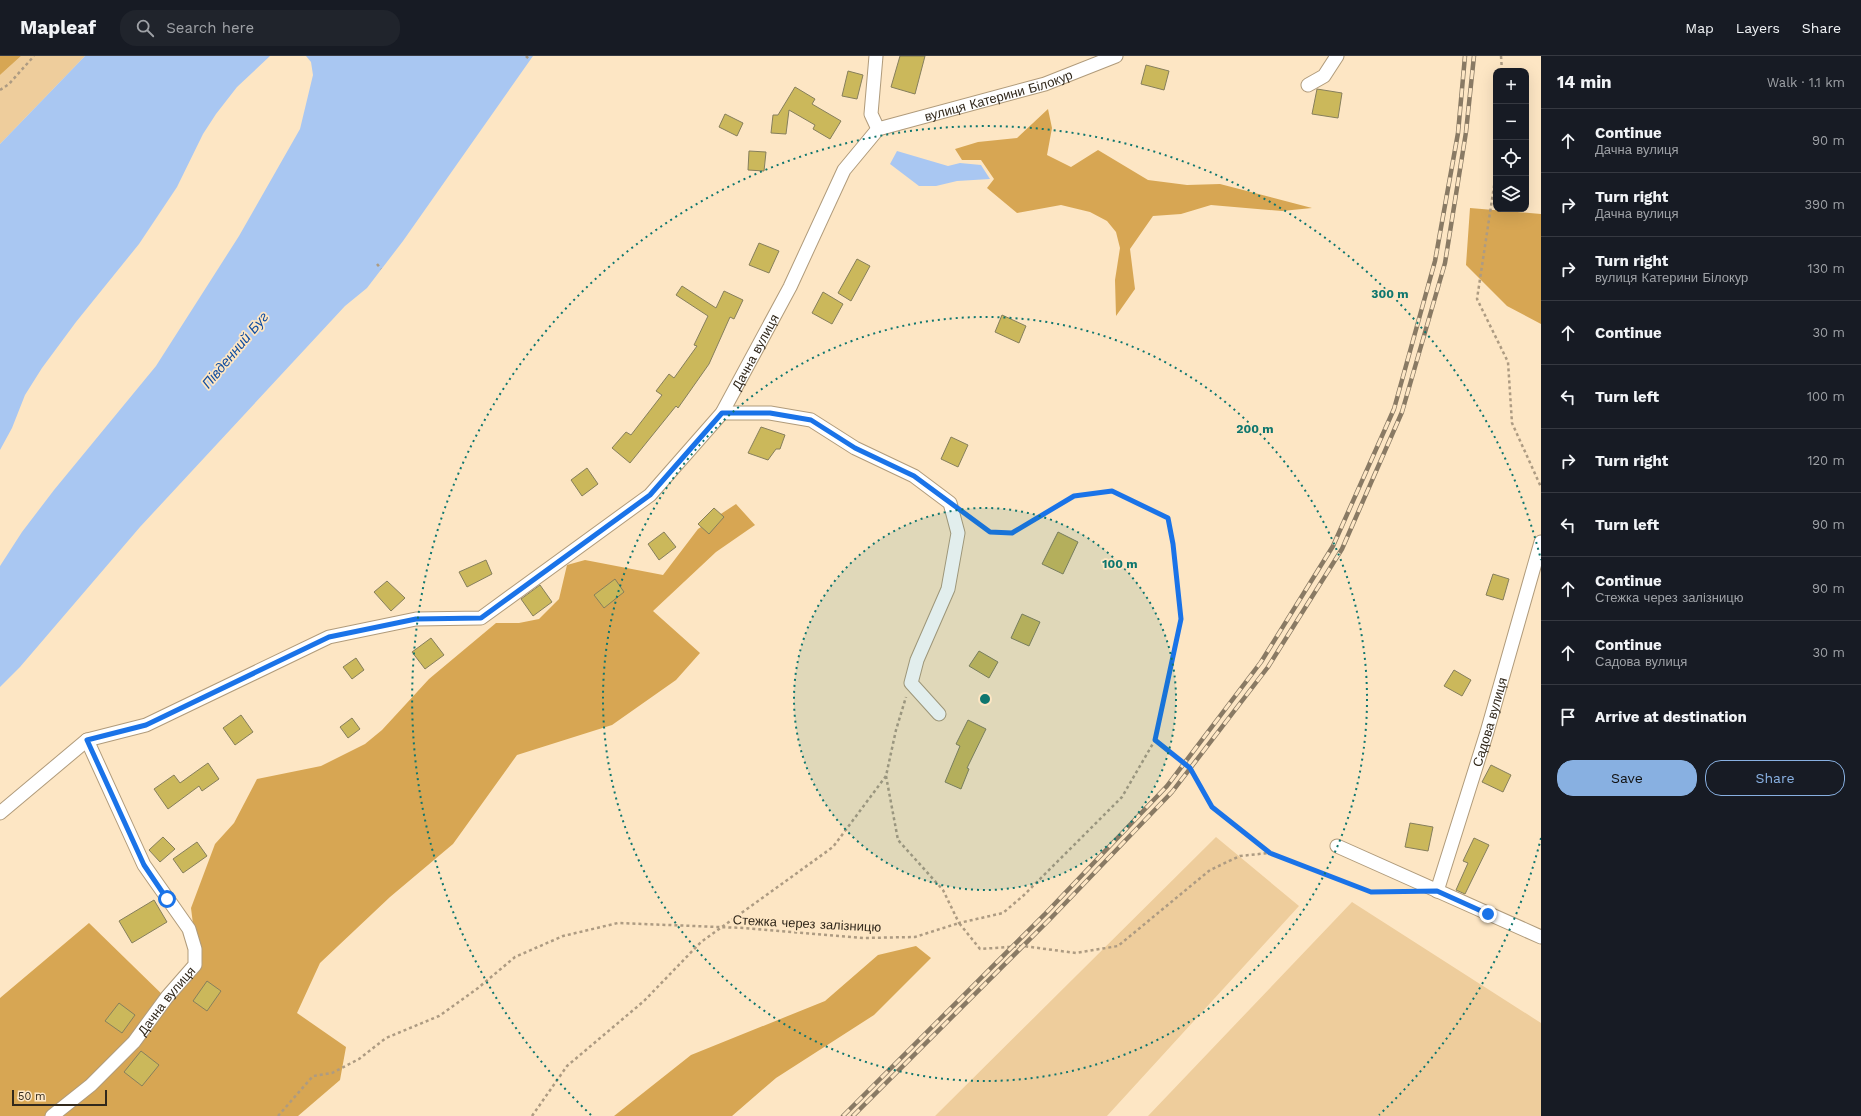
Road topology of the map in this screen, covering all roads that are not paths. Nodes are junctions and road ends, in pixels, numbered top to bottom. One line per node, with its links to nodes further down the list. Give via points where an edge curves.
1 (876, 56): 5 (street, via 871,114)
2 (1116, 56): 5 (street, вулиця Катерини Білокур, via 1045,84)
3 (1337, 56): 4 (street, via 1324,76)
4 (1308, 85)
5 (878, 129): 6 (street, Дачна вулиця, via 844,170 790,287)
6 (722, 413): 8 (street, via 770,413 811,420 855,448 914,476 950,503 958,534 948,589 917,660 910,683); 9 (street, Дачна вулиця, via 650,495 481,618 416,619 329,637 146,725)
7 (1540, 550): 12 (street, Садова вулиця)
8 (939, 714)
9 (87, 740): 10 (street); 14 (street, Дачна вулиця, via 144,865 188,929 195,949 195,965 167,997 134,1042 91,1085)
10 (0, 813)
11 (1337, 846): 12 (street)
12 (1437, 891): 13 (street)
13 (1541, 937)
14 (52, 1116)

